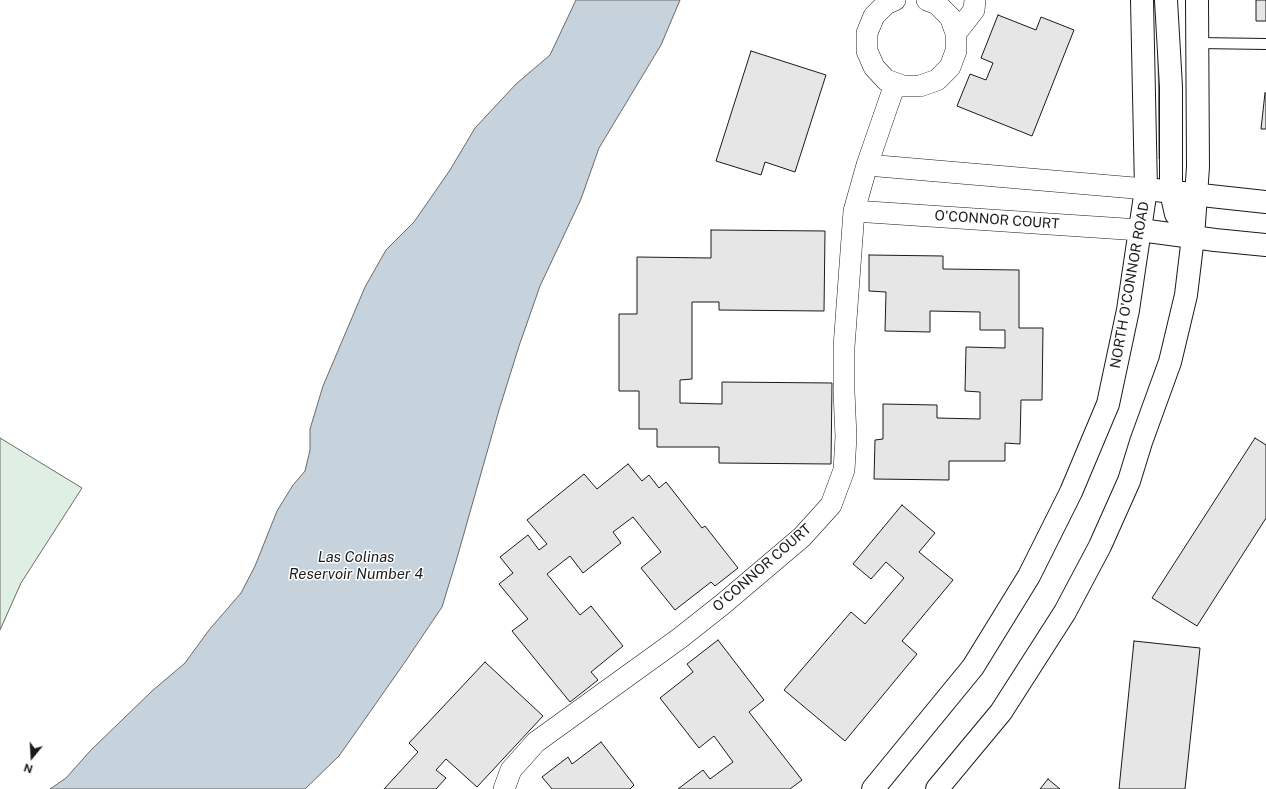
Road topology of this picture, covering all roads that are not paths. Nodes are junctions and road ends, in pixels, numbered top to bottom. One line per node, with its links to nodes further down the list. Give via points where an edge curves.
1 (893, 0): 10 (street, via 874,16 866,33 867,51 874,67 886,80)
2 (927, 0): 7 (street, via 937,4 950,17)
3 (975, 0): 7 (street, via 974,10)
4 (1142, 0): 12 (main road, NORTH O'CONNOR ROAD)
5 (1166, 0): 13 (main road, via 1171,87)
6 (1197, 0): 8 (main road)
7 (956, 33): 10 (street, via 956,51 950,67 937,80 920,86)
8 (1198, 43): 9 (lane); 14 (main road)
9 (1266, 44)
10 (895, 84): 11 (street, O'CONNOR COURT)
11 (867, 165): 12 (street); 16 (street, O'CONNOR COURT)
12 (1146, 189): 13 (main road); 17 (main road, NORTH O'CONNOR ROAD)
13 (1171, 192): 14 (main road); 18 (main road, via 1176,214)
14 (1196, 195): 15 (main road); 18 (main road)
15 (1266, 202)
16 (854, 211): 17 (street, O'CONNOR COURT); 20 (street, O'CONNOR COURT, via 844,362 844,470 831,505 802,537 723,604 536,742 511,770)
17 (1140, 230): 18 (main road); 21 (main road, NORTH O'CONNOR ROAD, via 1128,310 1108,404 1071,492 1029,576 973,667)
18 (1193, 237): 19 (main road); 22 (main road, via 1186,295 1170,362 1128,481 1100,546 1065,612 1000,712)
19 (1266, 245)
20 (504, 789)
21 (873, 789)
22 (937, 789)

